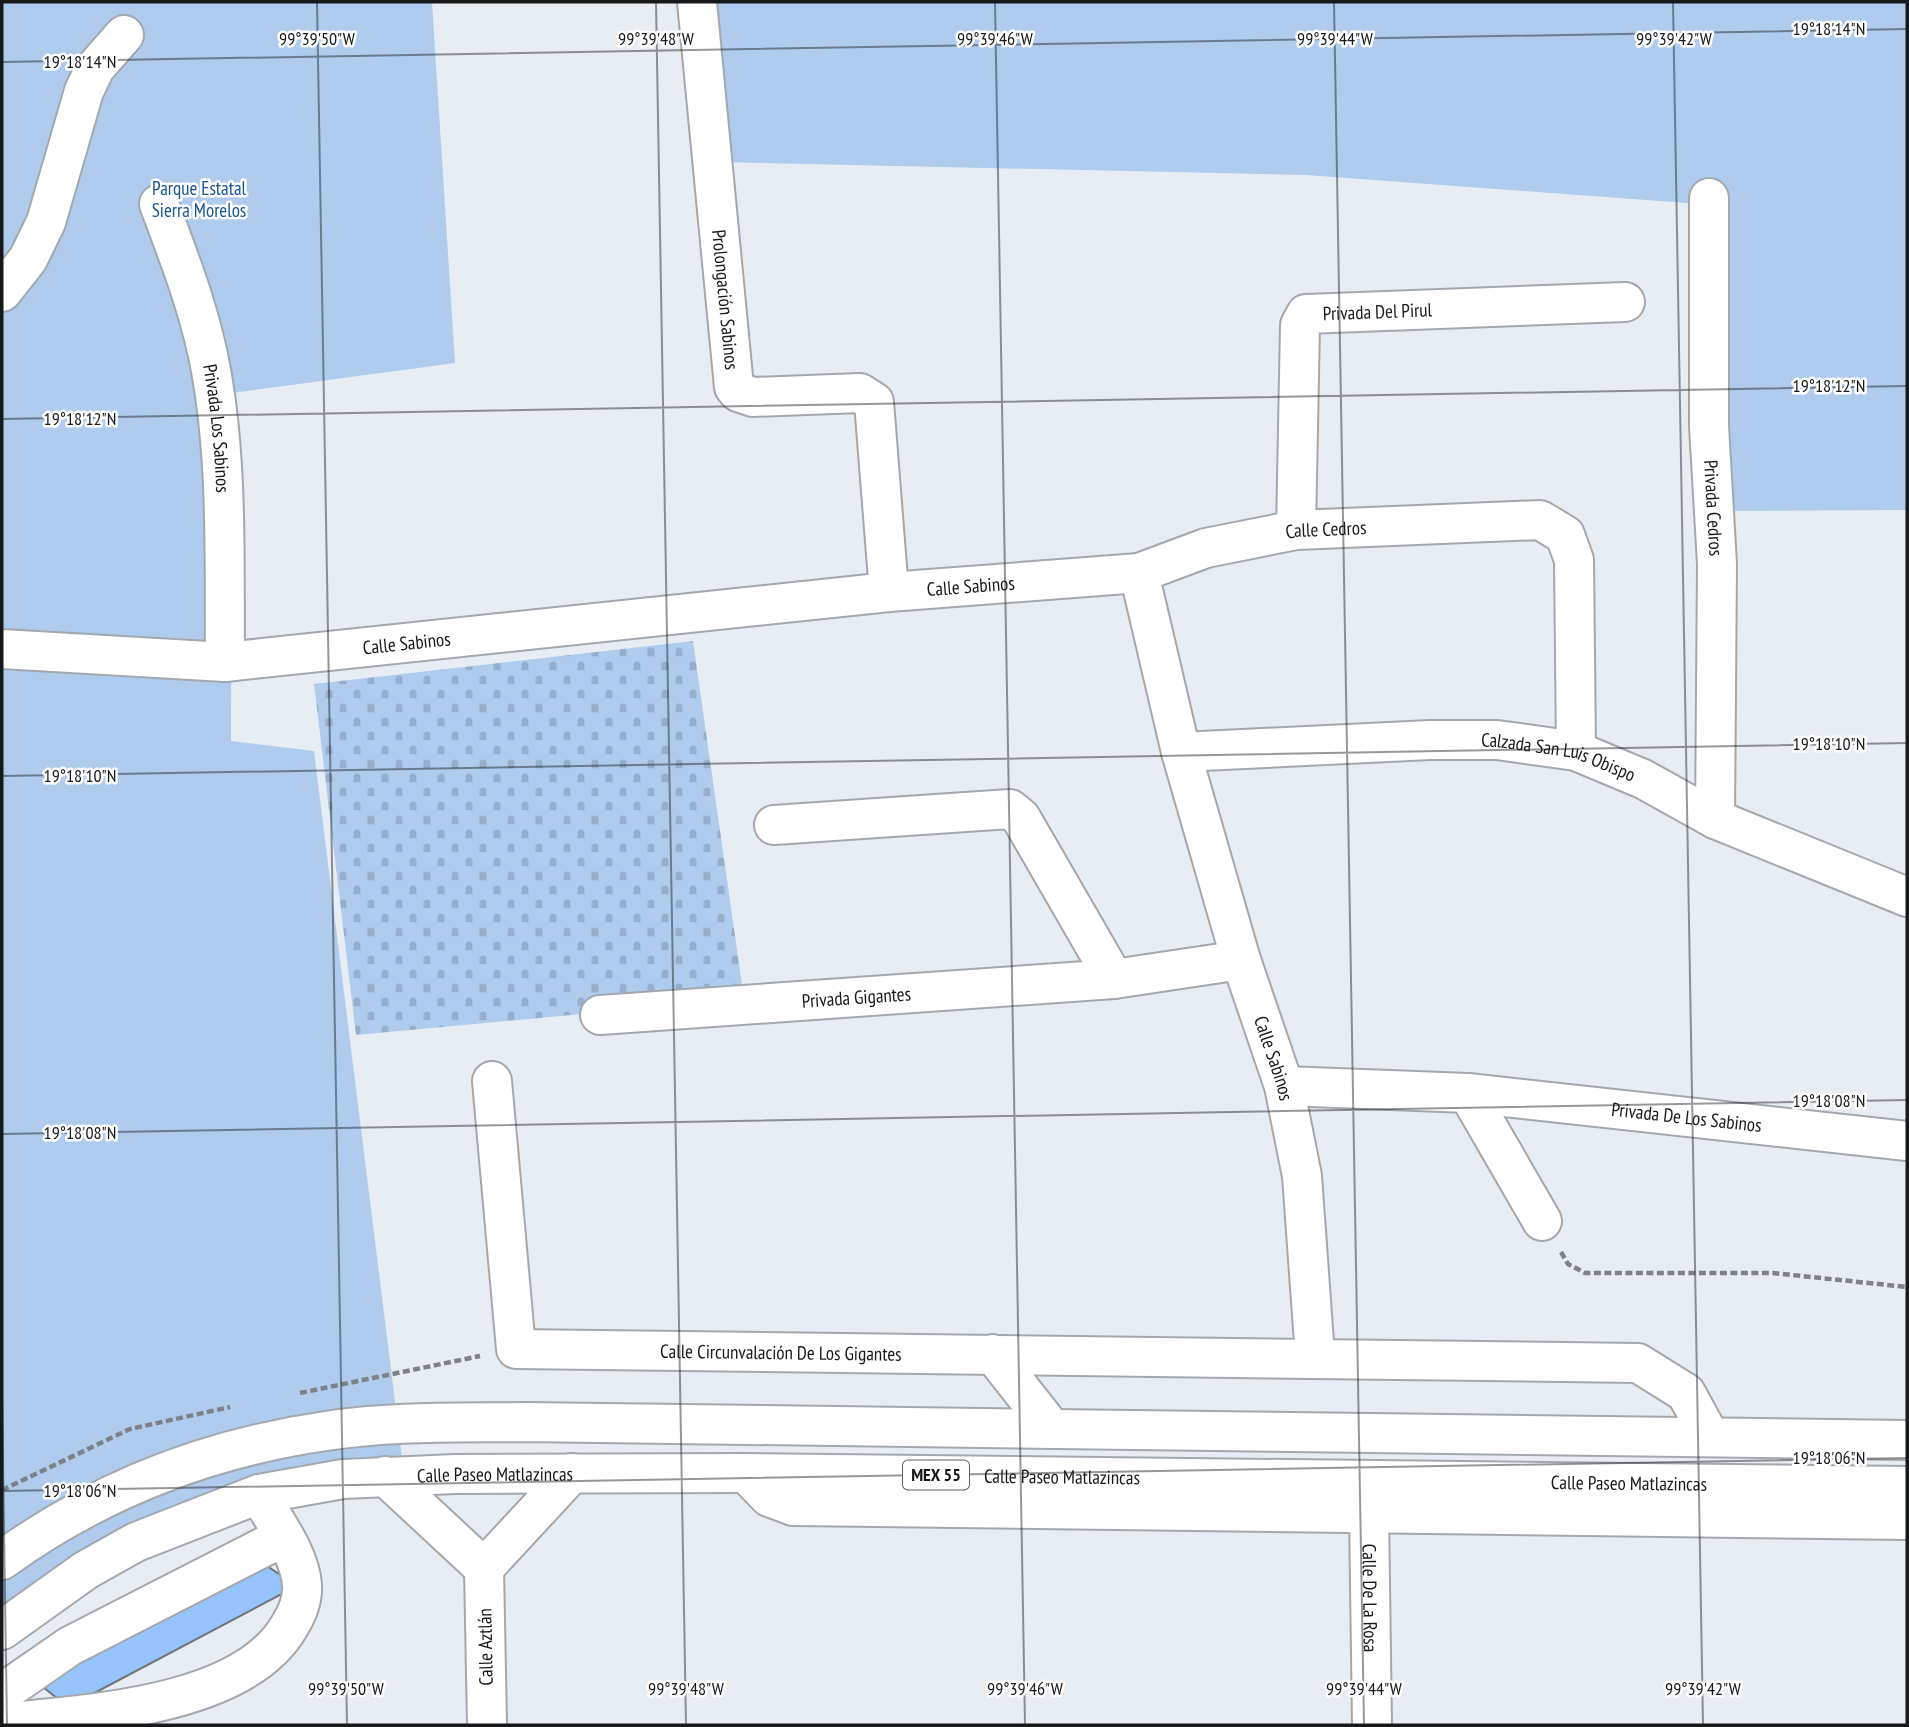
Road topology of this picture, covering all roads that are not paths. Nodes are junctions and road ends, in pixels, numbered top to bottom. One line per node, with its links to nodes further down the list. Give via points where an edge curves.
1 (696, 2): 9 (main road, Prolongación Sabinos, via 734,387 753,397 860,393 874,402)
2 (124, 34): 5 (main road, via 95,68 84,90 46,222 28,259)
3 (1709, 198): 14 (main road, Privada Cedros, via 1708,401 1717,564)
4 (159, 204): 11 (main road, Privada Los Sabinos, via 190,288 212,377 222,482)
5 (2, 292)
6 (1625, 302): 7 (main road, Privada Del Pirul, via 1306,314 1300,325)
7 (1296, 530): 8 (main road, Calle Cedros, via 1206,548); 12 (main road, Calle Cedros, via 1520,520 1540,520 1554,527 1565,536 1574,560)
8 (1139, 573): 9 (main road, Calle Sabinos); 13 (main road, Calle Sabinos)
9 (889, 592): 11 (main road, Calle Sabinos)
10 (2, 649): 11 (main road, Calle Sabinos)
11 (225, 662)
12 (1576, 751): 13 (main road, Calzada San Luis Obispo, via 1497,740 1430,740); 14 (main road, Calzada San Luis Obispo, via 1643,779)
13 (1181, 752): 17 (main road, Calle Sabinos)
14 (1715, 819): 16 (main road, Calzada San Luis Obispo)
15 (774, 825): 18 (main road, via 1010,809 1021,818)
16 (1907, 897)
17 (1241, 960): 18 (main road, Privada Gigantes); 21 (main road, Calle Sabinos)
18 (1114, 979): 19 (main road, Privada Gigantes)
19 (600, 1015)
20 (492, 1082): 25 (main road, Calle Circunvalación De Los Gigantes, via 516,1349)
21 (1284, 1086): 22 (main road, Privada De Los Sabinos); 26 (main road, Calle Sabinos, via 1302,1176)
22 (1468, 1093): 23 (main road, Privada De Los Sabinos); 24 (main road)
23 (1907, 1141)
24 (1542, 1221)
25 (993, 1354): 26 (main road, Calle Circunvalación De Los Gigantes); 27 (main road)
26 (1315, 1356): 28 (main road, Calle Circunvalación De Los Gigantes, via 1638,1363 1686,1393)
27 (1052, 1429): 28 (main road); 38 (main road, via 524,1422 328,1430 188,1462 82,1508)
28 (1710, 1437): 29 (main road)
29 (1907, 1440)
30 (572, 1473): 31 (main road, Calle Paseo Matlazincas / MEX 55); 32 (main road, Calle Paseo Matlazincas / MEX 55); 39 (main road)
31 (746, 1473): 33 (main road, Calle Paseo Matlazincas / MEX 55); 35 (main road, via 769,1497 793,1506)
32 (385, 1476): 34 (main road, Calle Paseo Matlazincas / MEX 55); 39 (main road)
33 (1907, 1486)
34 (259, 1494): 37 (main road); 40 (main road, Calle Paseo Matlazincas / MEX 55, via 136,1542 86,1570)
35 (1369, 1513): 36 (main road); 44 (main road, Calle De La Rosa)
36 (1907, 1520)
37 (283, 1537): 41 (main road, via 71,1646); 42 (main road, via 301,1576 302,1597 282,1639 252,1667 213,1687 172,1697)
38 (2, 1560)
39 (484, 1568): 43 (main road, Calle Aztlán)
40 (2, 1630)
41 (2, 1693)
42 (2, 1723)
43 (487, 1725)
44 (1372, 1725)

